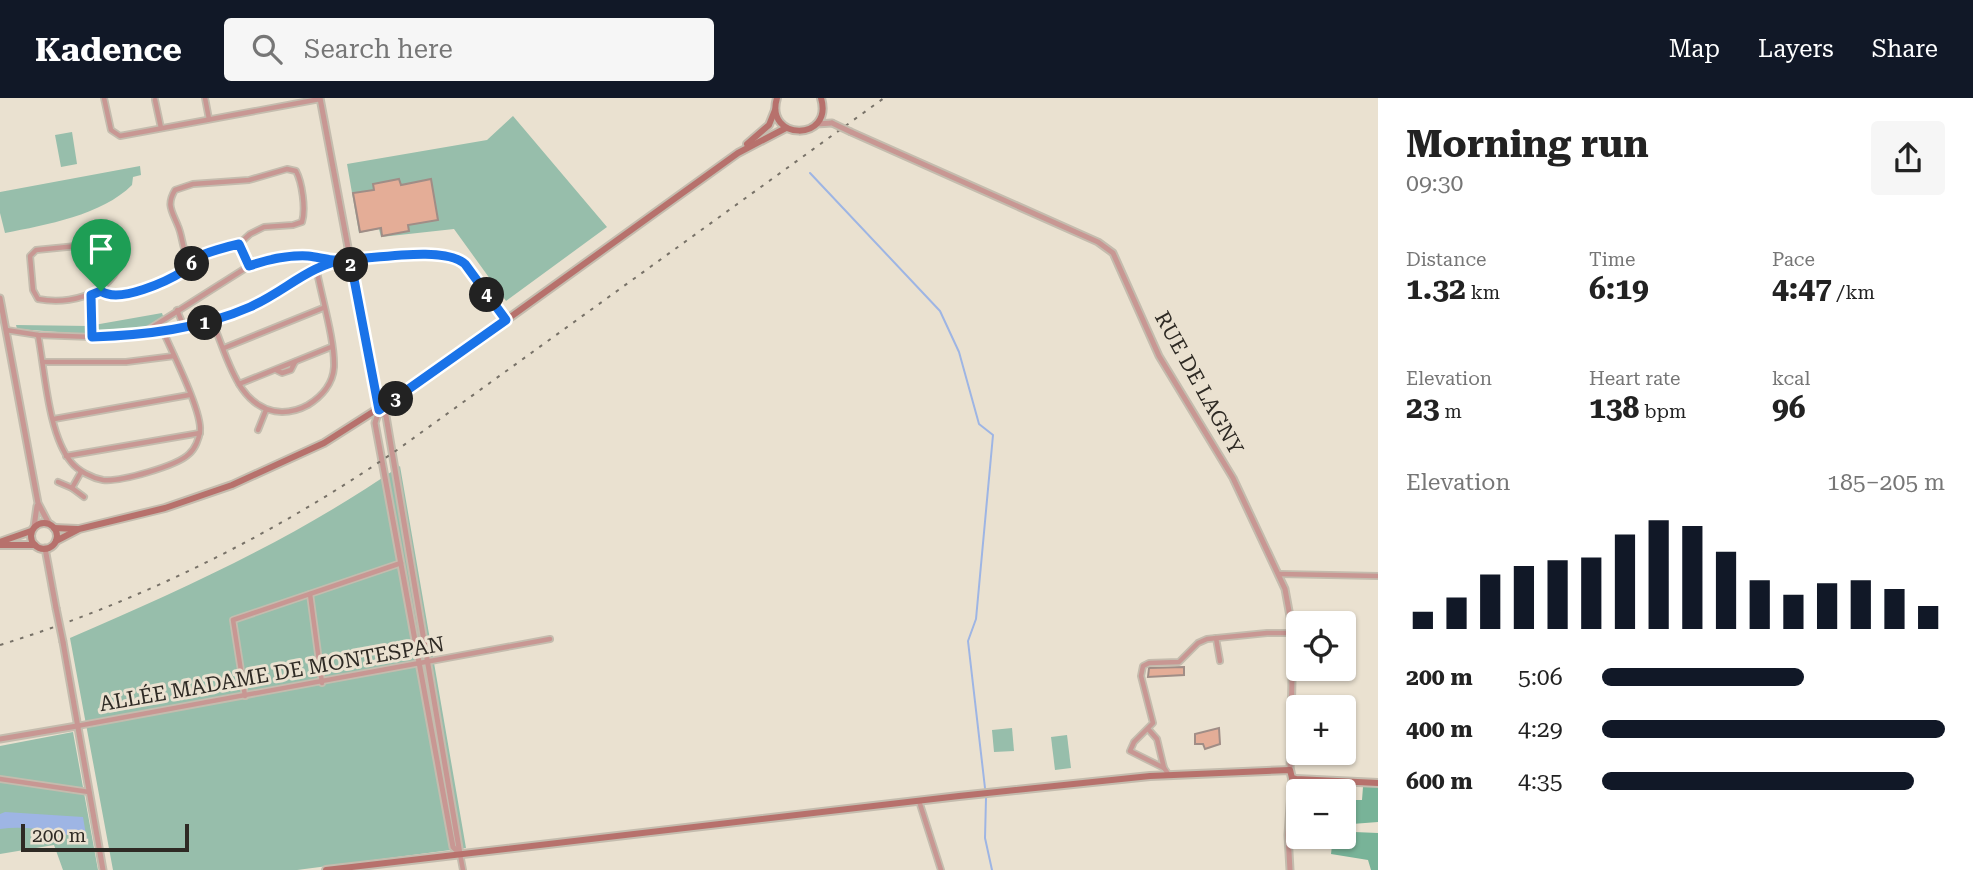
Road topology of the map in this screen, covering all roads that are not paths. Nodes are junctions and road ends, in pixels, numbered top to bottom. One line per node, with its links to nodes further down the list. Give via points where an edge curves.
1 (104, 98): 13 (street, via 114,134)
2 (205, 98): 10 (street)
3 (320, 98): 10 (street); 19 (street)
4 (768, 98): 8 (main road)
5 (777, 98): 8 (main road)
6 (823, 98): 9 (main road)
7 (155, 100): 13 (street)
8 (775, 108): 14 (main road, via 778,121); 15 (main road, via 769,125)
9 (823, 109): 11 (street); 12 (main road)
10 (209, 119): 13 (street)
11 (832, 123): 12 (street); 62 (street, RUE DE LAGNY, bridge, via 1098,242 1113,253 1159,356 1233,478)
12 (816, 124): 14 (main road, via 802,131)
13 (161, 128)
14 (786, 128): 15 (main road)
15 (738, 153): 29 (main road)
16 (239, 244): 18 (street); 18 (street, via 264,227 302,222 296,171 184,185 175,190 170,209 184,250); 21 (street)
17 (307, 256): 20 (street); 21 (street, via 278,257); 23 (street)
18 (197, 258): 24 (street, via 187,269 148,288 107,295)
19 (350, 258): 20 (street); 29 (street, via 457,258); 44 (street)
20 (334, 260): 22 (street)
21 (249, 266): 28 (street)
22 (316, 267): 23 (street); 27 (street)
23 (310, 271): 30 (street, via 262,301)
24 (101, 291): 25 (street); 25 (street, via 123,259 123,239 117,230 107,230 87,245 46,248 30,256 38,299)
25 (91, 295): 36 (street)
26 (0, 298): 32 (street)
27 (323, 308): 37 (street); 38 (street)
28 (177, 310): 31 (street); 34 (street)
29 (506, 320): 44 (main road)
30 (212, 321): 31 (street); 38 (street)
31 (184, 327): 33 (street)
32 (3, 329): 35 (street); 53 (street)
33 (163, 331): 34 (street); 39 (street)
34 (142, 334): 36 (street)
35 (38, 335): 36 (street); 40 (street)
36 (92, 337)
37 (331, 347): 41 (street); 43 (street, via 334,368 321,396 293,412)
38 (224, 348): 41 (street)
39 (174, 356): 40 (street, via 126,362); 42 (street)
40 (43, 362): 45 (street)
41 (239, 384): 43 (street, via 253,403)
42 (189, 395): 45 (street); 47 (street)
43 (266, 410): 46 (street)
44 (379, 410): 56 (main road, via 312,449 232,485); 61 (street, via 376,423); 70 (street, via 386,416)
45 (54, 419): 48 (street)
46 (258, 430)
47 (200, 433): 48 (street); 49 (street, via 188,456 172,463 121,479 103,480)
48 (66, 456): 49 (street)
49 (81, 472): 51 (street)
50 (58, 482): 51 (street)
51 (72, 488): 52 (street)
52 (84, 497)
53 (38, 503): 54 (street); 55 (street)
54 (51, 526): 55 (main road, via 41,523); 56 (main road); 57 (main road)
55 (33, 529): 58 (main road); 59 (main road)
56 (79, 529): 57 (main road)
57 (56, 541): 60 (main road)
58 (0, 543): 59 (main road)
59 (35, 545): 60 (main road)
60 (45, 548): 75 (street, bridge)
61 (402, 562): 64 (street); 71 (street)
62 (1280, 574): 63 (street); 65 (street, RUE DE LAGNY)
63 (1378, 576)
64 (310, 594): 73 (street); 74 (street, via 233,620)
65 (1290, 611)
66 (1286, 633): 67 (street)
67 (1215, 637): 69 (street); 76 (street, via 1198,643 1179,662 1149,663 1142,668 1153,718)
68 (550, 639): 70 (street, ALLÉE MADAME DE MONTESPAN)
69 (1220, 661)
70 (428, 662): 71 (street, ALLÉE MADAME DE MONTESPAN); 86 (street)
71 (420, 663): 73 (street, ALLÉE MADAME DE MONTESPAN); 86 (street, via 453,847)
72 (1292, 681): 79 (street, RUE DE LAGNY)
73 (322, 683): 74 (street, ALLÉE MADAME DE MONTESPAN)
74 (245, 696): 75 (street, ALLÉE MADAME DE MONTESPAN)
75 (77, 726): 77 (street, ALLÉE MADAME DE MONTESPAN); 84 (street)
76 (1149, 730): 78 (street, via 1157,739); 78 (street, via 1130,751)
77 (0, 739)
78 (1164, 768): 80 (street)
79 (1290, 770): 80 (main road); 81 (main road)
80 (1169, 775): 85 (main road)
81 (1292, 778): 83 (main road); 91 (street)
82 (0, 779): 84 (street)
83 (1378, 783)
84 (89, 792): 87 (street)
85 (919, 801): 86 (main road); 90 (street)
86 (460, 854): 88 (main road); 89 (street)
87 (103, 870)
88 (326, 870)
89 (463, 870)
90 (941, 870)
91 (1290, 870)

